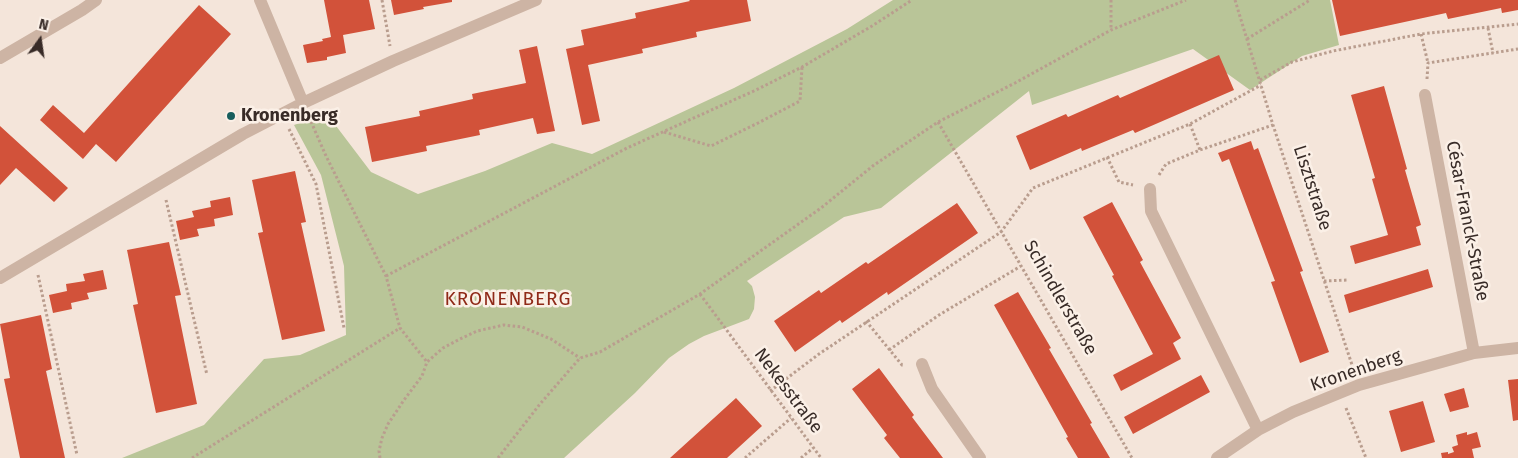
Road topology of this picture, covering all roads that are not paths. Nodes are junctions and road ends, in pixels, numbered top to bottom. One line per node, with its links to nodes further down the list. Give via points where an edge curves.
1 (96, 0): 4 (street)
2 (260, 0): 6 (street)
3 (536, 0): 6 (street)
4 (0, 58)
5 (1425, 95): 10 (street, César-Franck-Straße)
6 (303, 103): 8 (street, via 242,134)
7 (1150, 189): 12 (street, via 1151,211)
8 (0, 278)
9 (1518, 348): 10 (street, Kronenberg)
10 (1474, 353): 12 (street, Kronenberg, via 1359,385)
11 (922, 364): 13 (street, via 932,389)
12 (1258, 430): 14 (street, Kronenberg)
13 (980, 458)
14 (1217, 458)

